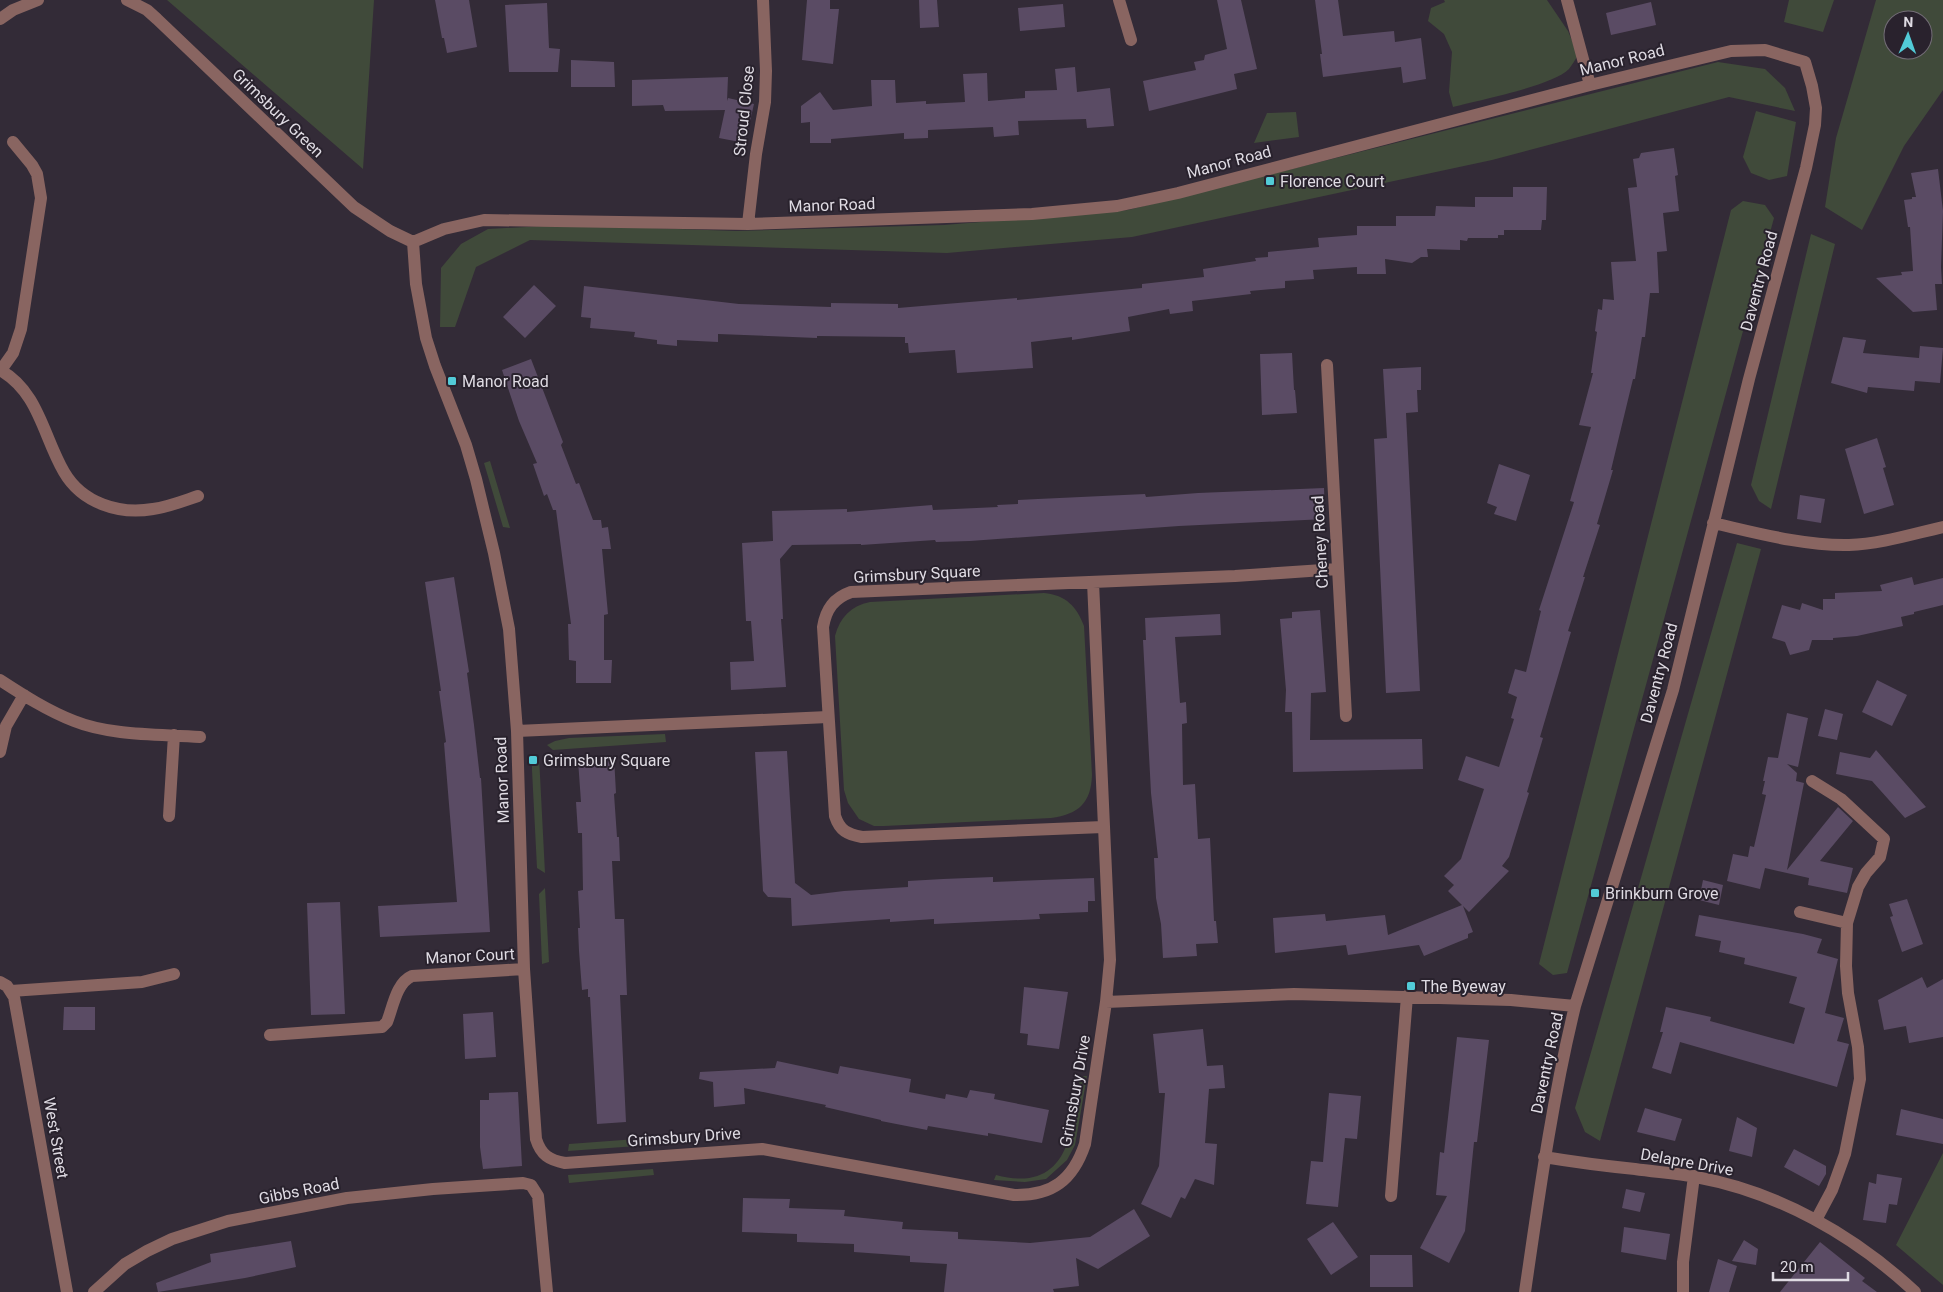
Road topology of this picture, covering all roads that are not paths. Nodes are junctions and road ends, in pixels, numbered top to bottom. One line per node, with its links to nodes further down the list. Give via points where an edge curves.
1 (38, 0): 6 (street)
2 (126, 0): 12 (street, Grimsbury Green, via 158,19 349,202 385,228)
3 (763, 0): 11 (street, Stroud Close, via 765,102)
4 (1119, 0): 7 (street)
5 (1567, 0): 9 (street)
6 (0, 19)
7 (1131, 40)
8 (1805, 62): 9 (street, Manor Road, via 1765,50 1741,50); 16 (street, Daventry Road, via 1815,102 1812,142)
9 (1590, 85): 11 (street, Manor Road, via 1178,193 1117,206 1032,214)
10 (13, 142): 14 (street, via 37,174 41,198 21,329 13,353)
11 (748, 224): 12 (street, Manor Road, via 484,220 444,229)
12 (412, 242): 24 (street, Manor Road, via 426,338 466,445 494,552 509,629)
13 (1327, 365): 18 (street, Cheney Road)
14 (1, 370): 15 (street, via 28,395 64,472 89,499 108,508 130,510 153,509)
15 (198, 496)
16 (1713, 523): 17 (street, via 1804,542 1848,545); 39 (street, Daventry Road, via 1672,690)
17 (1943, 527)
18 (1338, 569): 19 (street, Grimsbury Square); 22 (street, Cheney Road)
19 (1093, 582): 23 (street, Grimsbury Square, via 851,592 840,596 825,616); 30 (street)
20 (0, 680): 21 (street)
21 (24, 695): 25 (street, via 74,722 92,727); 27 (street, via 6,726)
22 (1346, 716)
23 (828, 718): 24 (street); 30 (street, Grimsbury Square, via 834,816 844,832 862,837)
24 (517, 731): 33 (street, Manor Road)
25 (174, 735): 26 (street); 29 (street)
26 (200, 737)
27 (0, 752)
28 (1812, 780): 32 (street, via 1841,799 1884,839 1880,857 1858,887)
29 (170, 816)
30 (1103, 827): 38 (street, via 1110,960)
31 (1800, 912): 32 (street)
32 (1847, 923): 45 (street, via 1848,993 1860,1079 1845,1154 1832,1190)
33 (524, 969): 40 (street, Manor Court, via 412,976 400,984 387,1022 382,1027); 41 (street, Manor Road, via 536,1139)
34 (174, 974): 36 (street, via 142,982)
35 (0, 982): 36 (street)
36 (11, 991): 46 (street, West Street)
37 (1407, 996): 38 (street, via 1294,994); 39 (street); 44 (street)
38 (1106, 1002): 41 (street, Grimsbury Drive, via 1085,1144 1071,1173 1044,1192 1014,1196 762,1149 566,1163)
39 (1575, 1006): 42 (street, Daventry Road)
40 (270, 1035)
41 (544, 1156)
42 (1544, 1157): 43 (street, Delapre Drive); 49 (street, Daventry Road)
43 (1694, 1176): 45 (street, Delapre Drive, via 1774,1199); 50 (street, via 1683,1262)
44 (1391, 1196)
45 (1816, 1220): 51 (street, Delapre Drive, via 1885,1266)
46 (66, 1292)
47 (94, 1292): 48 (street, Gibbs Road, via 125,1264 147,1251 228,1221 376,1194 523,1183 531,1185 538,1196)
48 (547, 1292)
49 (1525, 1292)
50 (1683, 1292)
51 (1915, 1292)

